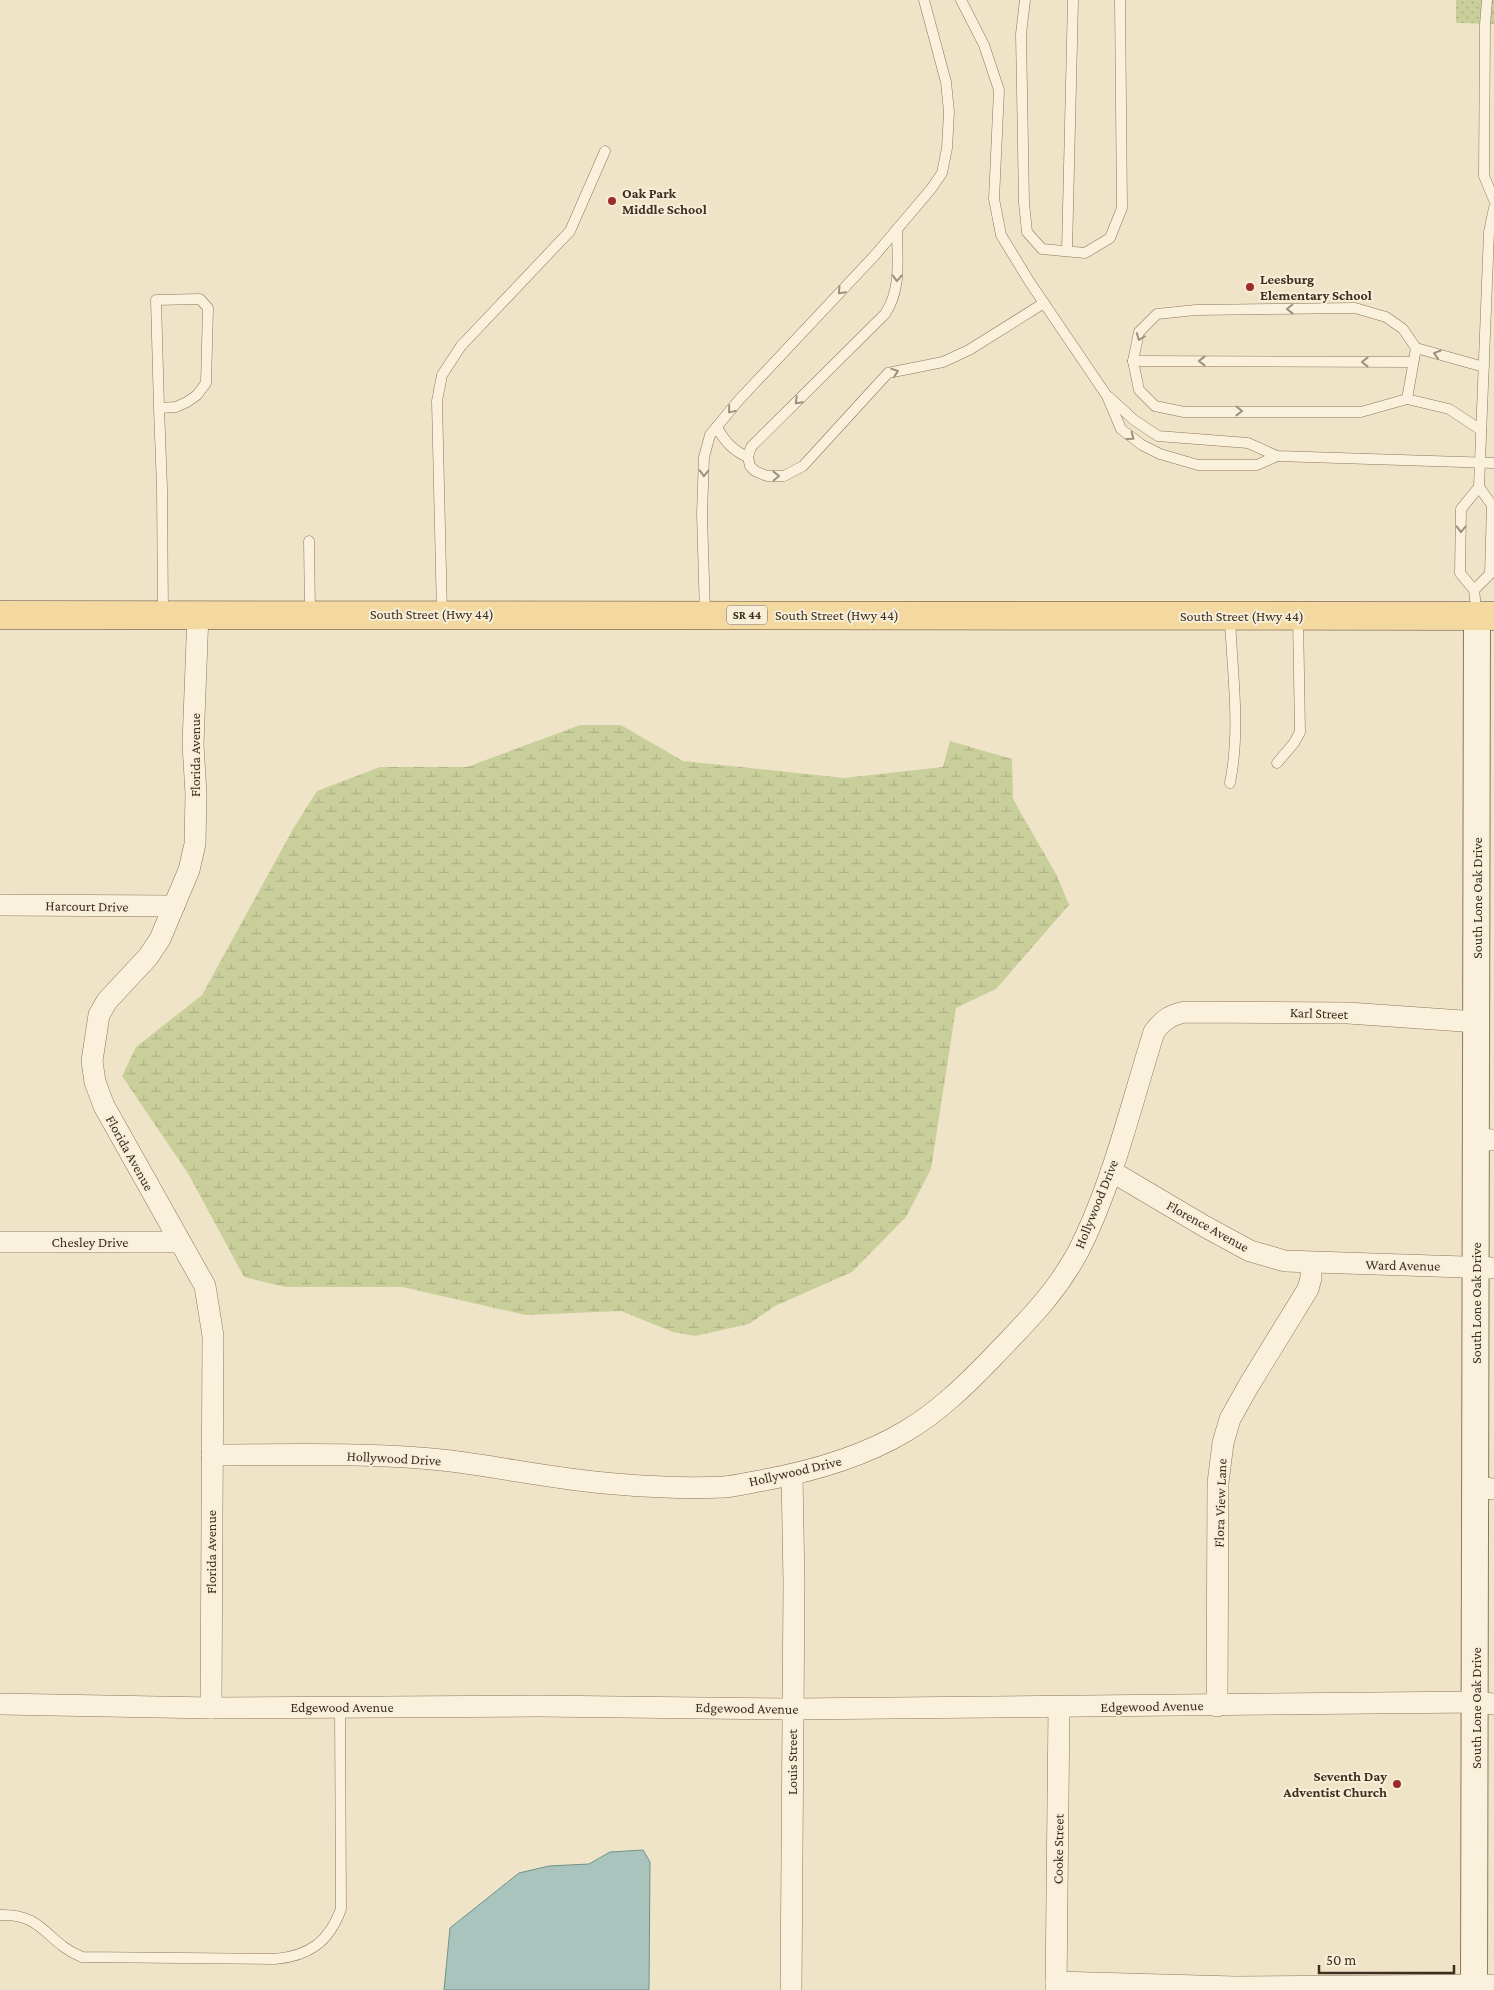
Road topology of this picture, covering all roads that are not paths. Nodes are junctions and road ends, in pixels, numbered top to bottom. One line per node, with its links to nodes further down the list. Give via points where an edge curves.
1 (924, 0): 10 (lane, via 946,82 949,112 947,148 942,173)
2 (961, 0): 12 (lane, via 984,45 999,90 994,199 1001,235)
3 (1025, 0): 11 (lane, via 1021,34 1021,94 1027,232 1042,249)
4 (1073, 0): 11 (lane)
5 (1120, 0): 11 (lane, via 1122,208 1110,238 1085,253)
6 (1487, 0): 8 (lane, via 1484,176)
7 (605, 150): 32 (lane, via 570,231 461,346 442,375 436,401)
8 (1494, 200)
9 (1494, 208): 16 (lane, via 1489,232)
10 (897, 229): 20 (lane, one-way to 20); 23 (lane, one-way to 23, via 896,293 885,314 751,447)
11 (1067, 251)
12 (1044, 303): 17 (lane); 23 (lane, one-way to 12, via 755,471 767,476 784,476 803,466 888,373 943,362 969,350)
13 (1416, 348): 14 (lane, one-way to 14, via 1403,329 1386,317 1355,308 1196,310 1157,314 1140,332); 15 (lane); 16 (lane, one-way to 13)
14 (1133, 361): 15 (lane, one-way to 14); 18 (lane, one-way to 18, via 1139,390 1155,406 1184,412 1361,412)
15 (1413, 362): 18 (lane)
16 (1484, 367): 21 (lane)
17 (1107, 396): 22 (lane, via 1158,436 1248,443); 22 (lane, one-way to 22, via 1121,429 1160,454 1198,465 1256,465)
18 (1407, 399): 21 (lane, via 1449,409)
19 (159, 408): 19 (lane, via 176,407 187,402 206,383 208,308 200,299 156,300); 29 (lane)
20 (716, 427): 23 (lane, via 732,448); 34 (lane, one-way to 34, via 710,435 704,457)
21 (1481, 430): 24 (lane)
22 (1277, 456): 24 (lane)
23 (748, 457)
24 (1480, 463): 25 (lane); 26 (lane)
25 (1494, 463)
26 (1479, 487): 28 (lane, via 1492,505 1490,574); 28 (lane, one-way to 28, via 1461,509 1460,573)
27 (309, 541): 31 (lane)
28 (1482, 608): 36 (main road, South Street (Hwy 44) / SR 44); 42 (street, South Lone Oak Drive)
29 (162, 614): 30 (main road, South Street (Hwy 44) / SR 44); 33 (main road, South Street (Hwy 44) / SR 44)
30 (198, 614): 31 (main road, South Street (Hwy 44) / SR 44); 40 (street, Florida Avenue, via 193,744 195,844 189,870)
31 (310, 614): 32 (main road, South Street (Hwy 44) / SR 44)
32 (442, 614): 34 (main road, South Street (Hwy 44) / SR 44)
33 (0, 615)
34 (705, 615): 35 (main road, South Street (Hwy 44) / SR 44)
35 (1230, 616): 36 (main road, South Street (Hwy 44) / SR 44); 38 (lane, via 1236,709)
36 (1298, 616): 37 (lane, via 1300,732)
37 (1277, 763)
38 (1230, 783)
39 (0, 905): 40 (street, Harcourt Drive)
40 (174, 906): 46 (street, Florida Avenue, via 160,939 148,957 107,1001 99,1015 92,1062 104,1106)
41 (1163, 1020): 42 (street, Karl Street, via 1185,1012 1284,1012); 44 (street, Hollywood Drive, via 1154,1032)
42 (1477, 1022): 43 (street, South Lone Oak Drive)
43 (1485, 1139): 48 (street, South Lone Oak Drive)
44 (1111, 1171): 47 (street, Florence Avenue, via 1250,1251 1285,1261); 50 (street, Hollywood Drive, via 1088,1229 1058,1286 973,1377 906,1431 836,1463)
45 (0, 1242): 46 (street, Chesley Drive)
46 (180, 1242): 49 (street, Florida Avenue, via 205,1286 210,1309 213,1336)
47 (1311, 1263): 48 (street, Ward Avenue); 54 (street, Flora View Lane, via 1308,1289 1230,1419 1223,1442 1218,1483)
48 (1485, 1268): 51 (street, South Lone Oak Drive)
49 (212, 1454): 50 (street, Hollywood Drive, via 412,1458 615,1484 726,1486); 57 (street, Florida Avenue)
50 (792, 1475): 58 (street, Louis Street)
51 (1485, 1488): 52 (street, South Lone Oak Drive)
52 (1485, 1703): 54 (street, Edgewood Avenue); 61 (street, South Lone Oak Drive)
53 (0, 1704): 57 (street, Edgewood Avenue)
54 (1217, 1706): 56 (street, Edgewood Avenue)
55 (340, 1707): 57 (street, Edgewood Avenue); 58 (street, Edgewood Avenue); 59 (lane, via 340,1909 330,1931 308,1952 275,1959 82,1957 70,1952 35,1922 23,1916)
56 (1059, 1707): 58 (street, Edgewood Avenue); 60 (street, Cooke Street)
57 (210, 1708)
58 (792, 1709): 62 (street, Louis Street)
59 (0, 1915)
60 (1056, 1986): 61 (street)
61 (1481, 1987)
62 (791, 1990)

